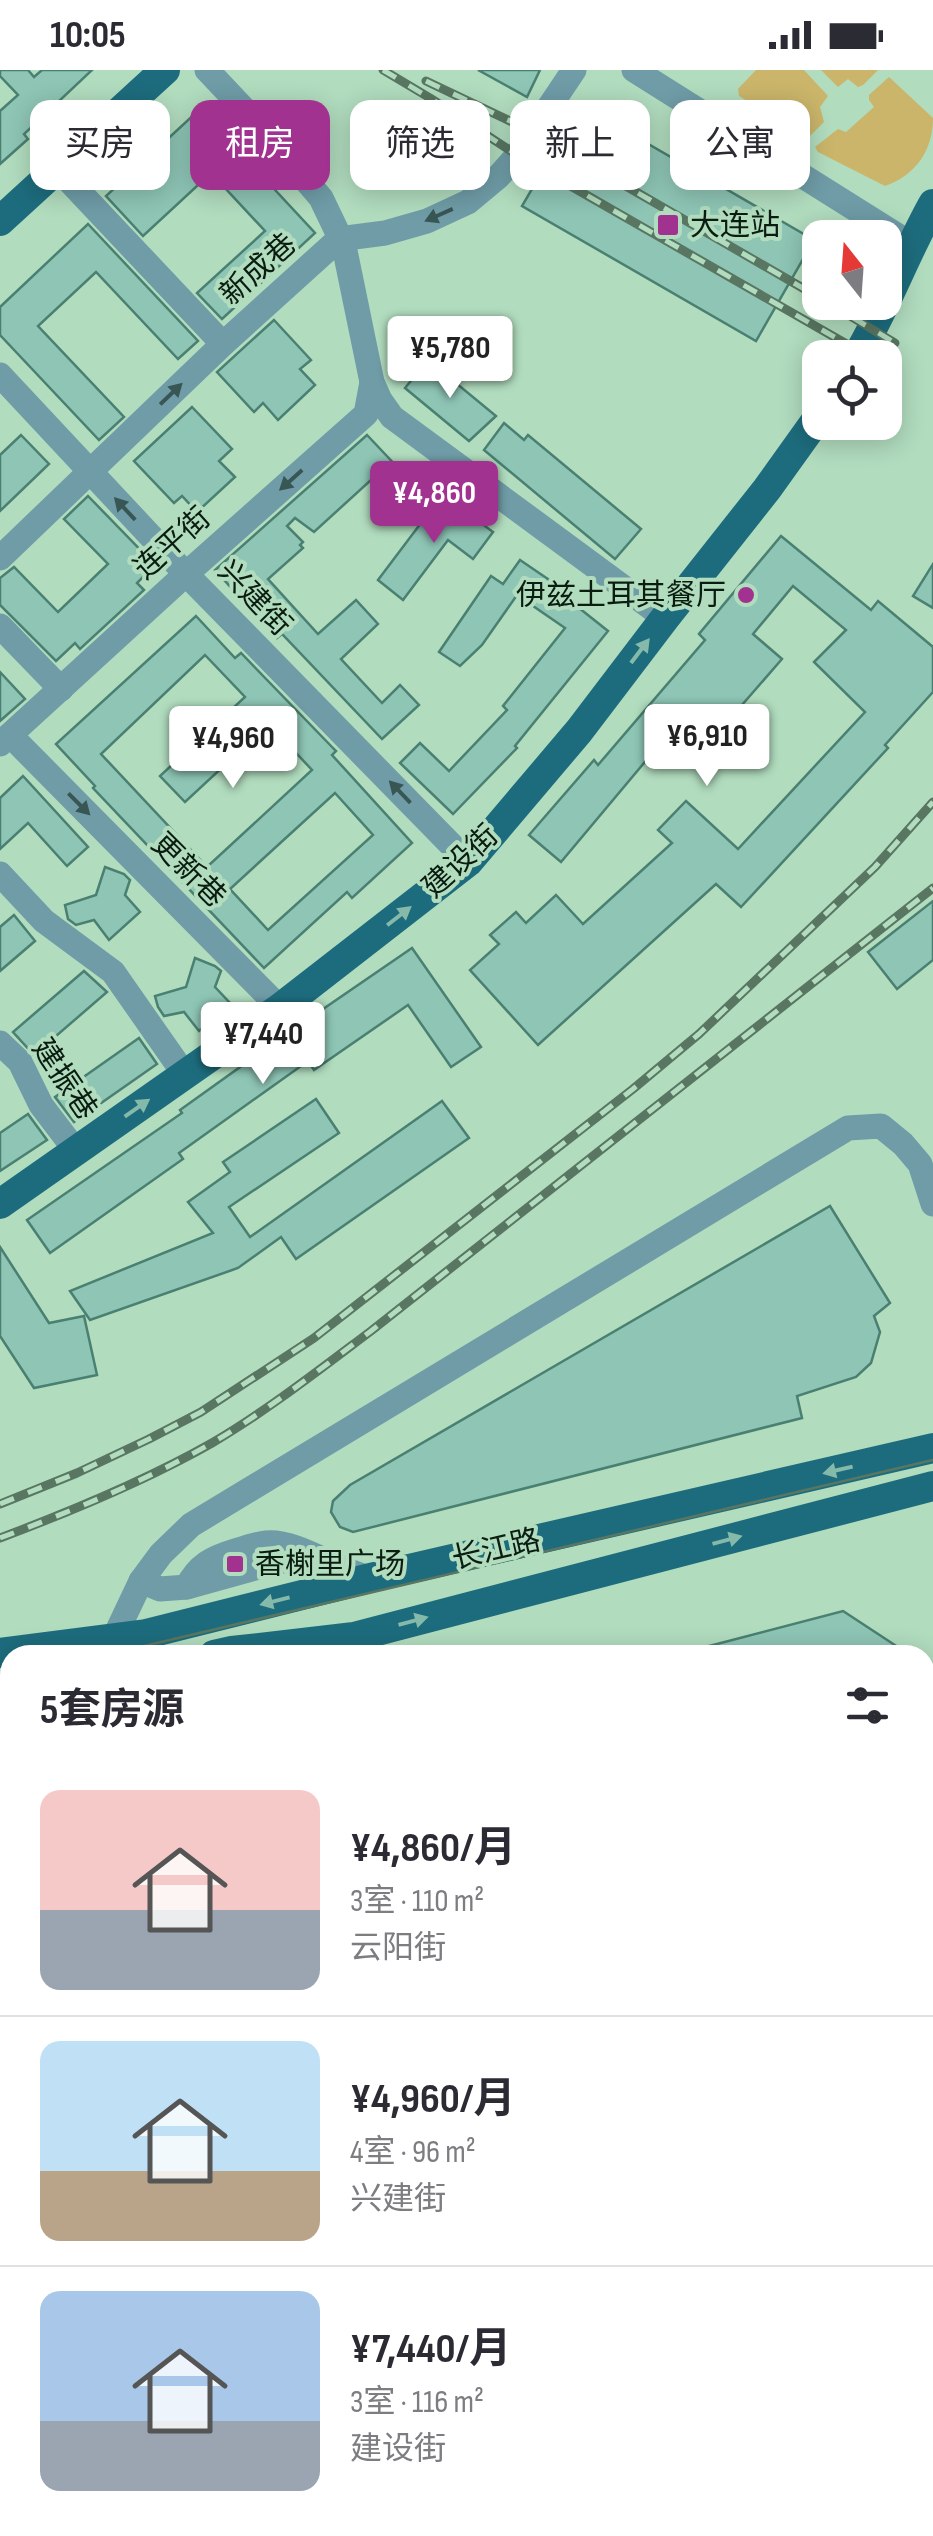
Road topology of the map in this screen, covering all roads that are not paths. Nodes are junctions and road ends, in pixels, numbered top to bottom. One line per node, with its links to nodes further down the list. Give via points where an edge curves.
1 (165, 70): 5 (main road)
2 (207, 70): 10 (street, via 320,198)
3 (574, 70): 10 (street, 新成巷, one-way to 10, via 516,158 468,202 385,234)
4 (634, 70): 11 (street)
5 (132, 100)
6 (33, 190): 9 (main road)
7 (78, 190): 13 (street)
8 (933, 204): 11 (main road)
9 (0, 221)
10 (339, 239): 13 (street, 新成巷); 15 (street)
11 (911, 244): 12 (main road)
12 (866, 340)
13 (223, 344): 17 (street, 新成巷, one-way to 13)
14 (0, 375): 17 (street, 兴建街)
15 (372, 382): 19 (street, 连平街, one-way to 19, via 366,414); 20 (street, via 392,417)
16 (802, 440): 20 (main road, 建设街)
17 (90, 472): 18 (street, 新成巷); 19 (street, 兴建街, one-way to 17)
18 (0, 558)
19 (186, 574): 22 (street, 连平街); 24 (street, 兴建街, one-way to 19)
20 (665, 618): 24 (main road, 建设街, one-way to 20)
21 (0, 626): 22 (street)
22 (61, 689): 23 (street, 连平街)
23 (5, 740): 26 (street, 更新巷, one-way to 26)
24 (468, 862): 26 (main road, 建设街, one-way to 24)
25 (0, 874): 28 (street, via 44,922 113,972)
26 (280, 1008): 28 (main road, 建设街)
27 (0, 1044): 29 (street, 建振巷, via 20,1062 41,1105)
28 (184, 1075): 29 (main road, 建设街, one-way to 28)
29 (76, 1151): 30 (main road, 建设街)
30 (0, 1204)
31 (933, 1204): 35 (street, via 920,1164 903,1144 881,1126 848,1128 191,1525)
32 (933, 1448): 34 (main road, 长江路, one-way to 34)
33 (930, 1488): 38 (main road, 长江路, one-way to 33)
34 (370, 1578): 35 (street, via 314,1556 187,1587); 37 (main road, 长江路, one-way to 37)
35 (141, 1582): 36 (street)
36 (109, 1645)
37 (114, 1645)
38 (356, 1645)

